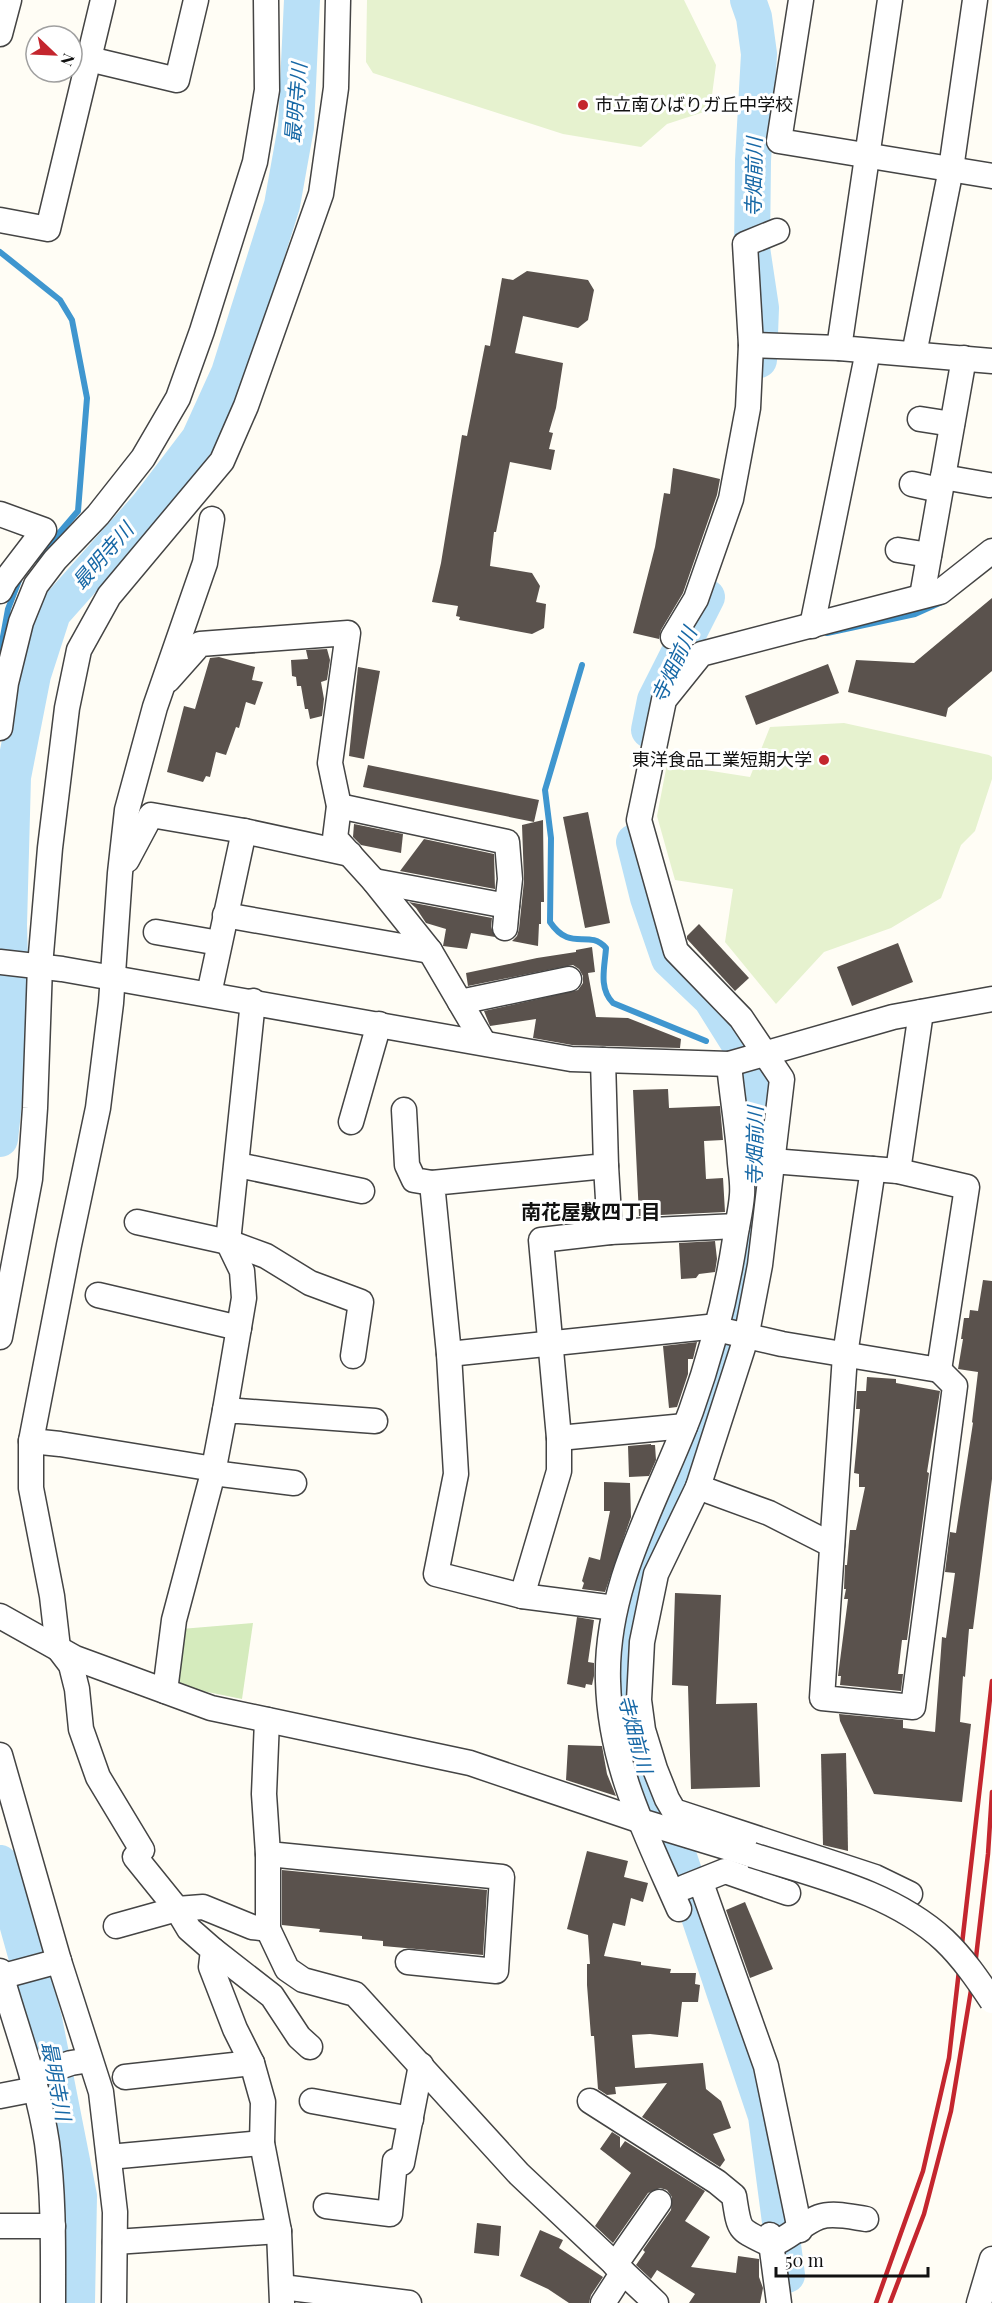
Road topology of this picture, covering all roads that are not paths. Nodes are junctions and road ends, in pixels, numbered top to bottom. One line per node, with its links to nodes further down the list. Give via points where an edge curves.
1 (9, 0): 9 (street)
2 (103, 0): 10 (street)
3 (196, 0): 10 (street, via 177,80)
4 (338, 0): 48 (street, via 336,88 321,194 246,406 222,461 109,596 79,650 67,708)
5 (801, 0): 11 (street, via 779,141)
6 (890, 0): 11 (street)
7 (975, 0): 12 (street)
8 (261, 1): 37 (street, via 267,90 255,162 178,398 143,458 36,585 21,622)
9 (0, 34)
10 (89, 59): 14 (street, via 48,229)
11 (867, 155): 12 (street); 17 (street)
12 (951, 169): 13 (street); 19 (street)
13 (992, 176)
14 (0, 220)
15 (777, 231): 16 (street, via 745,244)
16 (757, 345): 17 (street); 35 (street, via 731,499 696,599)
17 (839, 348): 18 (street)
18 (868, 351): 19 (street); 34 (street)
19 (914, 354): 20 (street)
20 (964, 358): 21 (street); 23 (street)
21 (992, 361)
22 (920, 419): 23 (street)
23 (952, 424): 24 (street)
24 (942, 483): 25 (street); 26 (street); 31 (street)
25 (912, 484)
26 (989, 485)
27 (0, 514): 32 (street, via 44,530)
28 (212, 519): 36 (street, via 205,563)
29 (898, 550): 31 (street)
30 (992, 551): 33 (street, via 940,592)
31 (929, 555): 33 (street)
32 (0, 591)
33 (922, 596): 34 (street)
34 (812, 626): 58 (street, via 701,654 664,700 639,820 676,951 741,1018)
35 (673, 638)
36 (161, 688): 38 (street, via 200,644 348,633 330,763); 41 (street, via 128,810)
37 (0, 728)
38 (339, 806): 40 (street, via 335,838); 42 (street, via 507,842 510,879 506,917)
39 (244, 831): 40 (street); 41 (street, via 151,814); 43 (street)
40 (350, 854): 42 (street)
41 (120, 873): 49 (street)
42 (374, 881): 46 (street)
43 (225, 915): 45 (street); 46 (street)
44 (156, 932): 45 (street)
45 (219, 943): 51 (street)
46 (430, 951): 54 (street)
47 (0, 962): 48 (street)
48 (34, 966): 49 (street); 77 (street, via 30,1179)
49 (113, 978): 51 (street); 87 (street, via 98,1108)
50 (569, 979): 54 (street)
51 (209, 994): 53 (street)
52 (992, 999): 55 (street)
53 (253, 1001): 56 (street); 63 (street)
54 (460, 1002): 57 (street)
55 (921, 1012): 58 (street); 66 (street)
56 (379, 1024): 57 (street); 61 (street)
57 (484, 1043): 59 (street, via 571,1059)
58 (746, 1059): 59 (street); 62 (street, via 782,1079); 70 (street, via 742,1194)
59 (603, 1060): 64 (street)
60 (404, 1110): 67 (street, via 407,1165 414,1180)
61 (351, 1122)
62 (772, 1161): 65 (street); 76 (street, via 760,1265)
63 (238, 1165): 68 (street); 72 (street)
64 (606, 1166): 67 (street); 71 (street)
65 (873, 1169): 66 (street); 80 (street)
66 (898, 1171): 82 (street, via 967,1187)
67 (432, 1183): 79 (street)
68 (362, 1191)
69 (137, 1222): 72 (street)
70 (737, 1226): 71 (street); 75 (street)
71 (610, 1232): 78 (street, via 541,1240)
72 (228, 1242): 74 (street, via 242,1271 244,1298); 81 (street, via 266,1257 310,1283 361,1302)
73 (98, 1295): 74 (street)
74 (239, 1328): 83 (street)
75 (717, 1329): 76 (street); 78 (street); 85 (street)
76 (746, 1336): 80 (street); 90 (street)
77 (0, 1337)
78 (550, 1343): 79 (street); 86 (street)
79 (448, 1354): 92 (street, via 456,1474 436,1574)
80 (845, 1355): 82 (street); 91 (street)
81 (353, 1356)
82 (939, 1370): 91 (street, via 955,1386 913,1707 822,1698)
83 (225, 1410): 84 (street); 88 (street)
84 (363, 1414)
85 (685, 1426): 86 (street); 93 (street, via 625,1567)
86 (559, 1438): 92 (street, via 559,1471)
87 (31, 1441): 88 (street); 95 (street, via 31,1488)
88 (213, 1471): 89 (street); 96 (street, via 174,1620)
89 (294, 1483)
90 (698, 1487): 91 (street, via 769,1513); 103 (street, via 656,1574 642,1642 639,1700 643,1730 667,1799 674,1811 874,1877)
91 (832, 1545)
92 (522, 1596): 93 (street)
93 (615, 1608): 99 (street, via 607,1680 610,1712 619,1765)
94 (0, 1616): 95 (street)
95 (58, 1648): 96 (street); 104 (street, via 71,1665 81,1729 98,1777 142,1850 135,1857)
96 (165, 1691): 97 (street, via 211,1708)
97 (267, 1720): 99 (street, via 470,1763); 100 (street, via 264,1794)
98 (0, 1755): 108 (street)
99 (642, 1821): 101 (street, via 676,1900); 111 (street, bridge, via 884,1900 944,1940)
100 (268, 1854): 106 (street); 109 (street, via 502,1876 496,1971)
101 (701, 1883): 102 (street, via 725,1871); 130 (street, via 766,2066)
102 (788, 1893)
103 (910, 1894)
104 (177, 1909): 105 (street); 106 (street, via 203,1907 252,1927); 107 (street, via 189,1929)
105 (116, 1926)
106 (268, 1929): 115 (street, via 287,1969 303,1980 355,1994)
107 (213, 1950): 112 (street, via 272,1996); 114 (street, via 211,1967)
108 (57, 1962): 110 (street); 113 (street)
109 (408, 1962)
110 (2, 1975): 117 (street)
111 (992, 2001)
112 (310, 2047)
113 (90, 2060): 117 (street, via 71,2063); 123 (street, via 101,2092)
114 (252, 2063): 116 (street); 122 (street, via 263,2102)
115 (421, 2065): 121 (street); 133 (street, via 519,2174)
116 (124, 2077)
117 (34, 2083): 118 (street); 128 (street, via 47,2143)
118 (0, 2096)
119 (312, 2101): 121 (street)
120 (590, 2101): 130 (street, via 734,2196 739,2226 744,2232)
121 (411, 2119): 125 (street, via 402,2163 395,2161 390,2214)
122 (262, 2143): 123 (street); 129 (street)
123 (109, 2157): 131 (street)
124 (659, 2202): 133 (street)
125 (326, 2206)
126 (866, 2219): 130 (street, via 819,2217)
127 (0, 2226): 128 (street)
128 (52, 2226): 135 (street)
129 (279, 2231): 131 (street); 134 (street)
130 (781, 2238): 140 (street)
131 (115, 2242): 136 (street)
132 (992, 2259): 141 (street)
133 (619, 2269): 138 (street); 139 (street)
134 (282, 2295): 137 (street)
135 (53, 2303)
136 (114, 2303)
137 (409, 2303)
138 (603, 2303)
139 (656, 2303)
140 (779, 2303)
141 (979, 2303)

